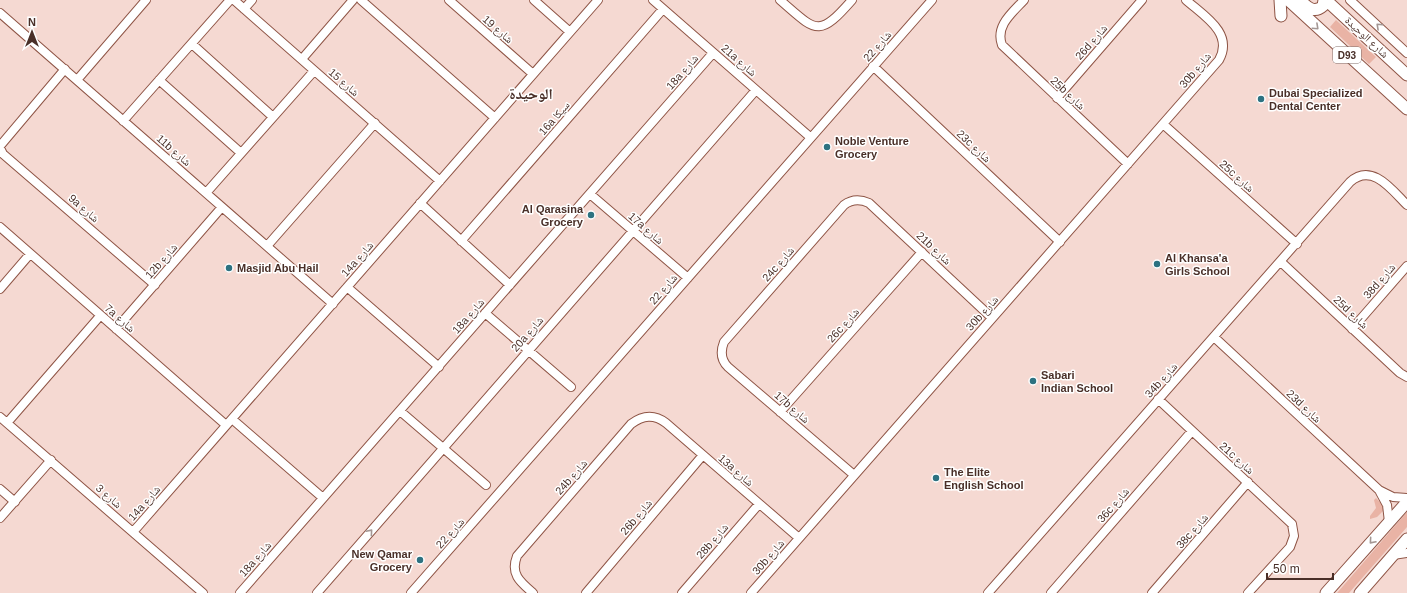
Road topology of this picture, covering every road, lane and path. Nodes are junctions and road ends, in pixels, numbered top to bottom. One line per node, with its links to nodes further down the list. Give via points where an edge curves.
1 (146, 0): 36 (street)
2 (230, 0): 27 (street)
3 (234, 0): 22 (street, شارع 15)
4 (252, 0): 22 (street)
5 (353, 0): 30 (street)
6 (361, 0): 42 (street)
7 (449, 0): 34 (street, شارع 19)
8 (534, 0): 26 (street)
9 (598, 0): 26 (street, 14a شارع)
10 (653, 0): 23 (street, 21a شارع)
11 (780, 0): 12 (street, via 807,23 822,26 834,20)
12 (852, 0)
13 (932, 0): 31 (street, شارع 22)
14 (1024, 0): 39 (street, 25b شارع, via 1004,23 1000,40 1006,50)
15 (1142, 0): 39 (street, 26d شارع)
16 (1186, 0): 45 (street, 30b شارع, via 1218,28 1223,36 1224,46 1219,60)
17 (1280, 0): 25 (main road)
18 (1288, 0): 40 (main road, D93, one-way to 40)
19 (1300, 0): 20 (main road, via 1315,10 1323,6)
20 (1325, 0): 35 (main road, شارع الوحيدة / D93)
21 (1350, 0): 29 (street, one-way to 21)
22 (244, 9): 30 (street, شارع 15)
23 (663, 9): 28 (street, 21a شارع); 59 (street, 16a سيكا)
24 (0, 13): 32 (street, 11b شارع)
25 (1281, 16)
26 (570, 32): 34 (street, 14a شارع)
27 (192, 44): 37 (street); 41 (street)
28 (713, 53): 38 (street, 21a شارع); 52 (street, 18a شارع)
29 (1407, 53)
30 (302, 59): 33 (street, شارع 15)
31 (873, 66): 46 (street, شارع 22); 60 (street, 23c شارع)
32 (65, 70): 36 (street, 11b شارع); 47 (street, 9a شارع, via 4,139)
33 (314, 71): 41 (street); 44 (street, شارع 15)
34 (533, 74): 42 (street, 14a شارع)
35 (1407, 75)
36 (77, 80): 43 (street, 11b شارع)
37 (159, 80): 43 (street); 48 (street)
38 (756, 90): 46 (street, 21a شارع); 58 (street, 20a شارع)
39 (1057, 98): 49 (street, 25b شارع)
40 (1407, 109)
41 (273, 117): 48 (street)
42 (495, 118): 50 (street, 14a شارع)
43 (123, 121): 51 (street, 11b شارع)
44 (375, 124): 50 (street, شارع 15); 62 (street)
45 (1163, 124): 49 (street, 30b شارع); 61 (street, 25c شارع)
46 (810, 137): 67 (street, شارع 22)
47 (0, 147): 68 (street, 9a شارع, via 3,154)
48 (241, 153): 51 (street)
49 (1128, 164): 60 (street, 30b شارع)
50 (440, 180): 54 (street, 14a شارع)
51 (206, 193): 56 (street, 11b شارع)
52 (590, 194): 58 (street, 17a شارع); 69 (street, 18a شارع)
53 (859, 200): 63 (street, 21b شارع, via 869,204); 80 (street, 24c شارع, via 844,205 724,342)
54 (420, 203): 59 (street); 70 (street, 14a شارع)
55 (1407, 205): 61 (street, 34b شارع, via 1375,176 1362,175 1350,182)
56 (222, 207): 62 (street, 11b شارع); 68 (street, 12b شارع)
57 (0, 227): 64 (street, 7a شارع)
58 (632, 230): 67 (street, 17a شارع); 79 (street, 20a شارع)
59 (461, 241): 69 (street)
60 (1060, 242): 75 (street, 30b شارع)
61 (1297, 244): 65 (street, 34b شارع)
62 (267, 246): 72 (street, 11b شارع)
63 (922, 252): 75 (street, 21b شارع); 86 (street, 26c شارع)
64 (30, 254): 71 (street); 74 (street, 7a شارع)
65 (1281, 262): 77 (street, 25d شارع); 78 (street, 34b شارع)
66 (1407, 266): 77 (street, 38d شارع)
67 (688, 278): 115 (street, شارع 22)
68 (154, 285): 76 (street, 12b شارع)
69 (510, 285): 73 (street, 18a شارع)
70 (347, 287): 72 (street, 14a شارع); 81 (street)
71 (0, 290)
72 (333, 304): 89 (street, 14a شارع)
73 (485, 313): 79 (street); 81 (street, 18a شارع)
74 (100, 316): 76 (street, 7a شارع); 90 (street)
75 (992, 318): 95 (street, 30b شارع)
76 (116, 329): 89 (street, 7a شارع)
77 (1352, 329): 82 (street, 25d شارع)
78 (1214, 337): 84 (street, 34b شارع); 99 (street, 23d شارع)
79 (528, 350): 83 (street); 92 (street, 20a شارع)
80 (721, 351): 86 (street, 17b شارع, via 728,367)
81 (438, 366): 85 (street, 18a شارع)
82 (1407, 377)
83 (571, 387)
84 (1158, 400): 91 (street, 21c شارع); 120 (street, 34b شارع)
85 (400, 411): 92 (street); 100 (street, 18a شارع)
86 (780, 412): 95 (street, 17b شارع)
87 (0, 417): 90 (street, شارع 3)
88 (659, 418): 93 (street, 13a شارع); 116 (street, 24b شارع, via 644,417 631,424 522,549 514,563 514,571 520,582)
89 (229, 422): 100 (street, 7a شارع); 107 (street, 14a شارع)
90 (7, 423): 94 (street, شارع 3)
91 (1192, 431): 96 (street, 21c شارع); 121 (street, 36c شارع)
92 (443, 448): 97 (street); 114 (street, 20a شارع, one-way to 92)
93 (702, 455): 104 (street, 13a شارع); 117 (street, 26b شارع)
94 (51, 460): 102 (street); 107 (street, شارع 3)
95 (854, 475): 108 (street, 30b شارع)
96 (1248, 482): 122 (street, 38c شارع); 123 (street, 21c شارع, via 1288,518 1294,536 1290,547)
97 (486, 485)
98 (0, 489): 102 (street)
99 (1379, 490): 101 (street, 23d شارع, via 1393,497); 106 (street, 23d شارع, via 1387,505)
100 (323, 498): 113 (street, 18a شارع)
101 (1407, 498)
102 (15, 502): 105 (street)
103 (1407, 502): 106 (main road)
104 (759, 504): 108 (street, 13a شارع); 118 (street, 28b شارع)
105 (0, 518)
106 (1389, 522): 124 (main road, one-way to 124)
107 (133, 532): 112 (street, شارع 3)
108 (799, 538): 119 (street, 30b شارع)
109 (1407, 539): 111 (main road)
110 (1407, 553): 111 (street)
111 (1393, 555): 125 (main road)
112 (203, 593)
113 (240, 593)
114 (317, 593)
115 (411, 593)
116 (533, 593)
117 (586, 593)
118 (682, 593)
119 (751, 593)
120 (989, 593)
121 (1051, 593)
122 (1152, 593)
123 (1248, 593)
124 (1326, 593)
125 (1360, 593)

